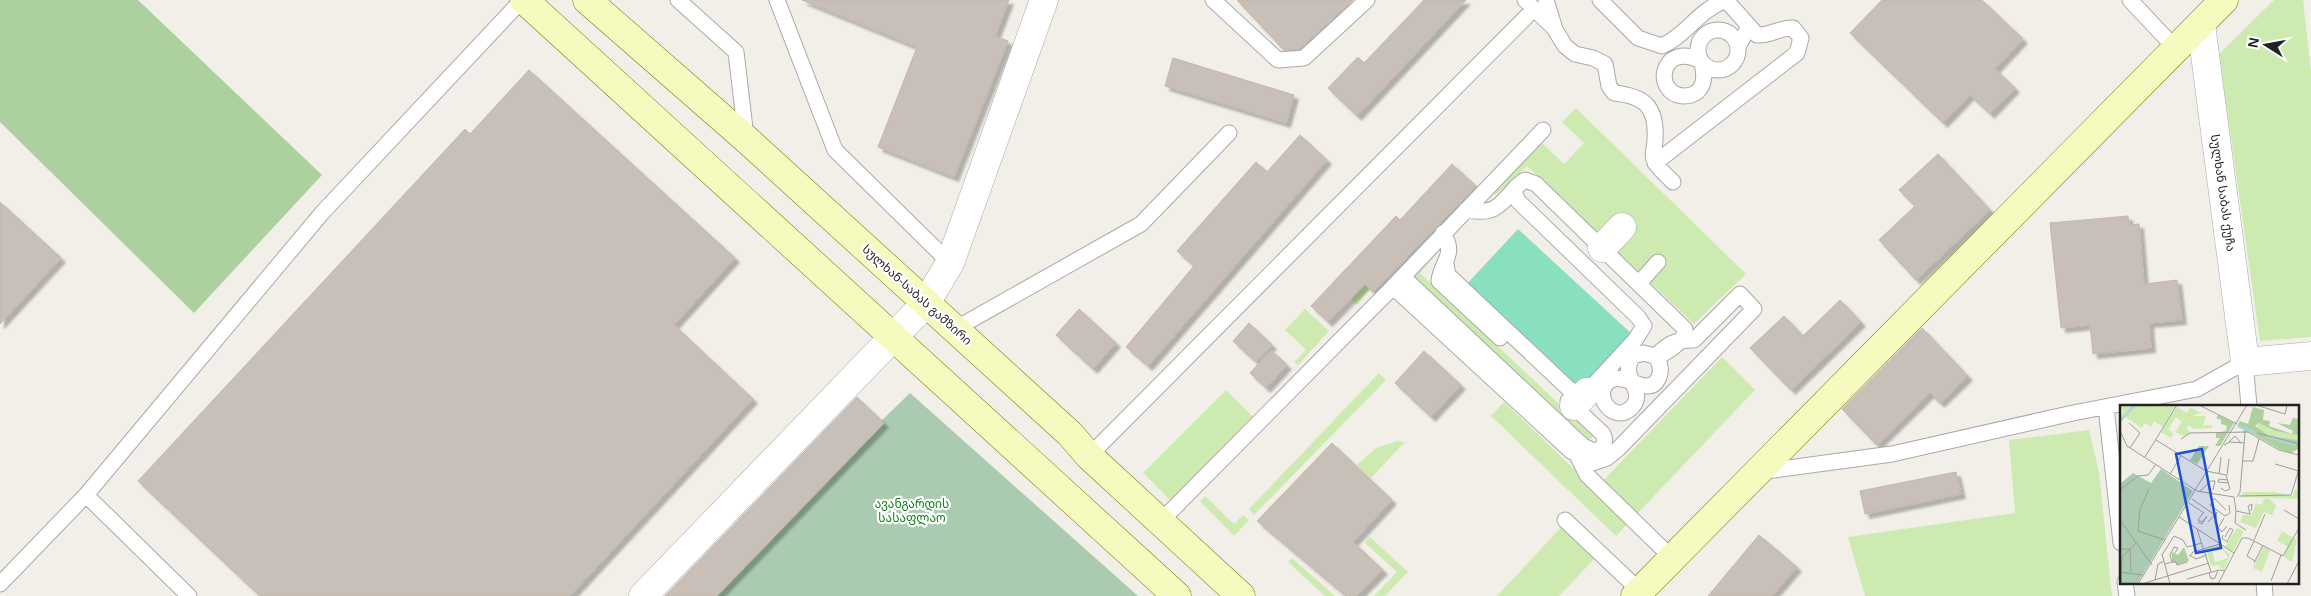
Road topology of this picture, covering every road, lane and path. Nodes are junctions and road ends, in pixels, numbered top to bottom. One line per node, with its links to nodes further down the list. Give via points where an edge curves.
1 (523, 0): 33 (main road); 44 (lane, via 322,213)
2 (588, 0): 19 (main road, სულხან-საბას გამზირი)
3 (678, 0): 19 (lane, via 736,52)
4 (777, 0): 28 (lane, via 835,150)
5 (1044, 0): 28 (street)
6 (1213, 0): 7 (lane, via 1278,60 1304,58)
7 (1366, 0)
8 (1600, 0): 9 (lane, via 1638,38 1662,46 1674,40 1710,6)
9 (1726, 0): 14 (lane)
10 (2130, 0): 16 (lane)
11 (2224, 0): 13 (main road)
12 (1535, 3): 20 (lane, via 1565,46 1576,54 1605,64 1609,86 1614,93 1631,94 1647,103 1654,117); 41 (lane)
13 (2200, 24): 16 (main road); 37 (street, სულხან საბას ქუჩა)
14 (1749, 26): 15 (lane); 20 (lane, via 1757,35 1767,35 1779,28 1793,28 1801,38 1797,53)
15 (1738, 47): 15 (lane, via 1735,61 1725,69 1713,70 1700,62 1698,44 1712,30 1725,31)
16 (2176, 49): 43 (main road)
17 (1543, 130): 23 (lane)
18 (1229, 133): 32 (lane, via 1141,224)
19 (746, 139): 31 (main road, სულხან-საბას გამზირი)
20 (1655, 163): 21 (lane)
21 (1673, 182)
22 (1516, 187): 23 (lane, via 1491,212); 26 (lane, via 1525,180 1536,184); 38 (lane, via 1514,192 1518,201 1642,322 1642,330)
23 (1466, 210): 25 (lane)
24 (1622, 228): 26 (street)
25 (1443, 233): 29 (lane); 38 (lane, via 1450,248 1446,264 1448,274 1569,389 1581,395)
26 (1602, 248): 30 (lane)
27 (1658, 262): 30 (lane)
28 (950, 263): 31 (street)
29 (1398, 282): 36 (lane); 46 (lane)
30 (1639, 283): 34 (lane, via 1682,325 1685,329)
31 (926, 303): 32 (main road, სულხან-საბას გამზირი); 33 (street)
32 (955, 329): 41 (main road, სულხან-საბას გამზირი, via 1070,434)
33 (893, 336): 52 (street); 53 (main road)
34 (1683, 338): 34 (lane, via 1657,358 1660,375 1653,384 1642,386 1631,380 1627,371 1633,356 1642,353 1655,356 1673,341); 42 (lane, via 1697,338 1740,294 1754,309 1618,449 1607,458 1593,462)
35 (2311, 356): 37 (street)
36 (1480, 358): 38 (lane, via 1584,446 1599,450 1604,446 1603,434); 42 (lane)
37 (2245, 362): 39 (lane, სულხან საბას ქუჩა); 40 (lane, via 2198,389)
38 (1580, 399)
39 (2249, 405)
40 (2106, 407): 43 (lane, via 1892,454); 47 (lane)
41 (1088, 456): 46 (main road, სულხან-საბას გამზირი)
42 (1578, 457): 48 (lane, via 1587,475)
43 (1757, 472): 48 (main road)
44 (86, 495): 49 (lane); 51 (lane)
45 (1565, 520): 50 (lane)
46 (1160, 522): 54 (main road, სულხან-საბას გამზირი)
47 (2120, 534)
48 (1672, 558): 50 (main road)
49 (0, 584)
50 (1638, 594)
51 (189, 596)
52 (643, 596)
53 (1177, 596)
54 (1240, 596)

